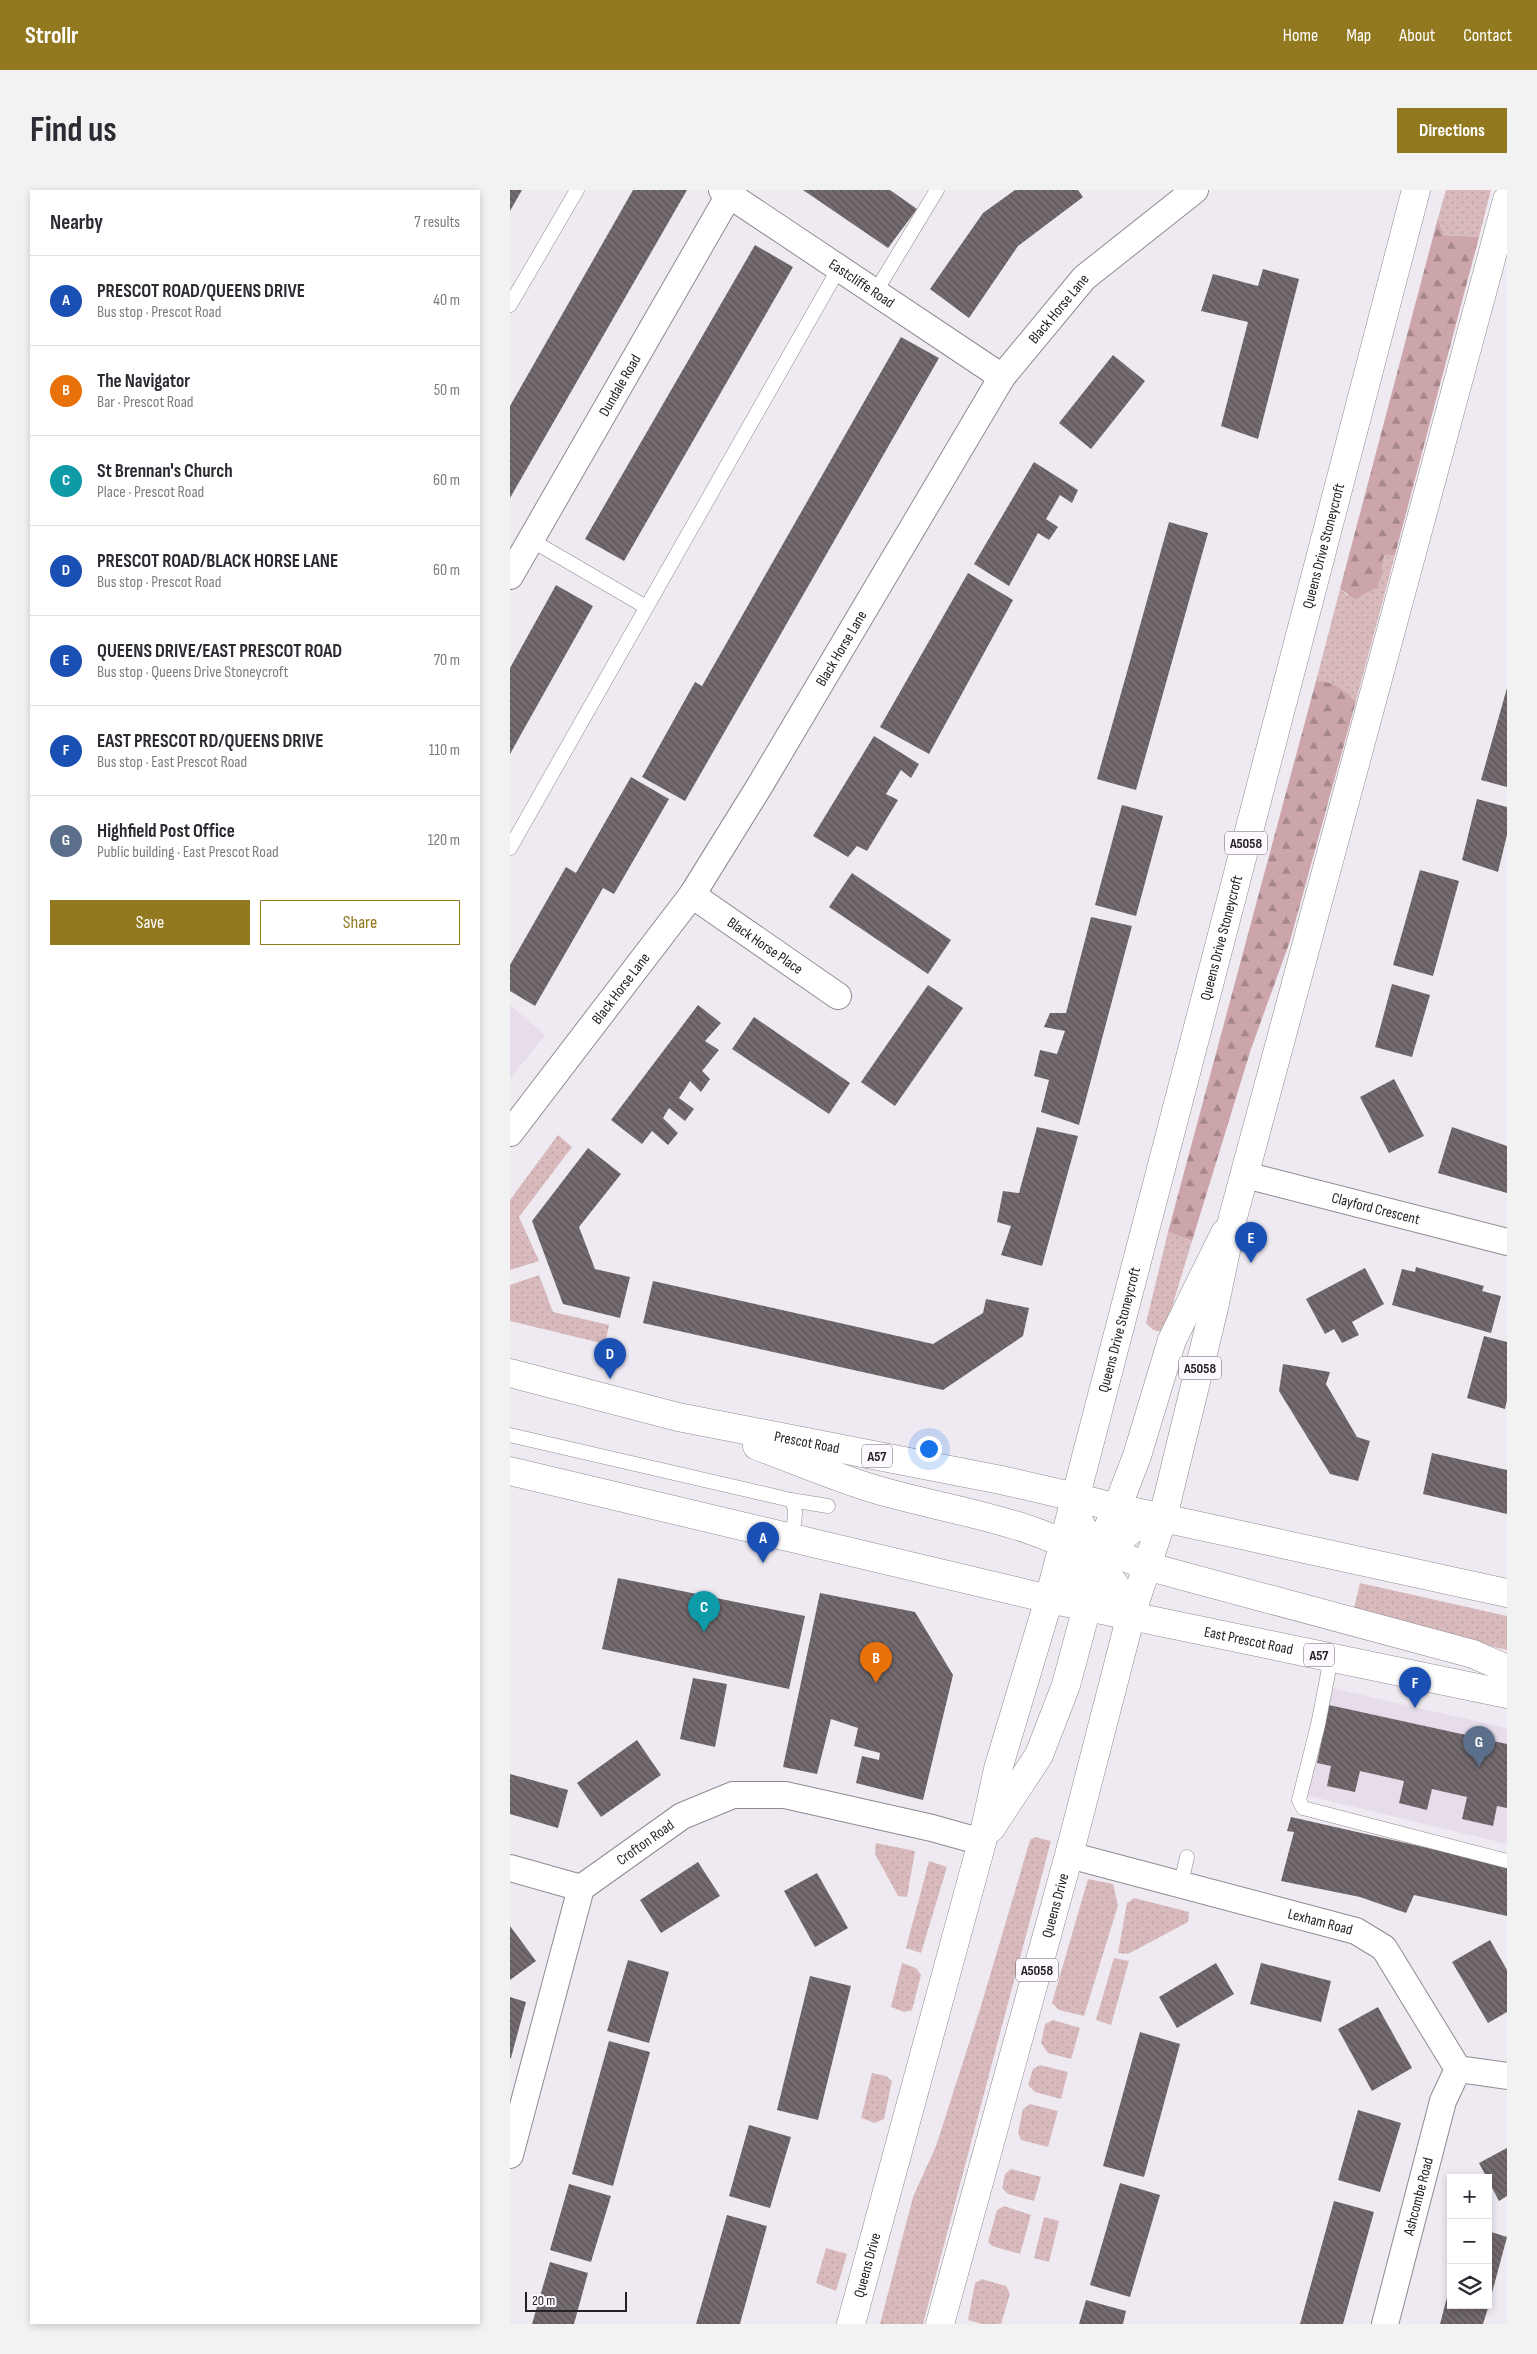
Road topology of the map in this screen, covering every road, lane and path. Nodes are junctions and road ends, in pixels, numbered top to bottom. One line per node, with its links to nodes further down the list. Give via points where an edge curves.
1 (577, 190): 9 (lane)
2 (937, 190): 8 (lane)
3 (1195, 190): 10 (street, Black Horse Lane, via 1084,278)
4 (1416, 190): 25 (main road, Queens Drive Stoneycroft / A5058)
5 (725, 192): 7 (street, Eastcliffe Road); 11 (street, Dundale Road)
6 (1507, 200): 18 (main road, A5058)
7 (839, 268): 8 (street, Eastcliffe Road); 13 (lane)
8 (876, 291): 10 (street, Eastcliffe Road)
9 (510, 305)
10 (1002, 377): 15 (street, Black Horse Lane, via 764,779)
11 (531, 540): 12 (street, Dundale Road); 13 (lane)
12 (510, 576)
13 (646, 607): 14 (lane)
14 (510, 848)
15 (692, 894): 16 (street, Black Horse Place); 17 (street, Black Horse Lane)
16 (838, 996)
17 (510, 1133)
18 (1245, 1175): 19 (main road, A5058); 20 (street, Clayford Crescent)
19 (1233, 1217): 28 (main road, via 1172,1340 1137,1456); 29 (main road, A5058)
20 (1507, 1242)
21 (510, 1373): 22 (main road, Prescot Road / A57)
22 (678, 1417): 25 (main road, Prescot Road / A57); 31 (main road, via 871,1488 992,1519)
23 (510, 1435): 26 (lane)
24 (510, 1471): 30 (main road, A57)
25 (1075, 1497): 28 (main road, Prescot Road / A57); 31 (main road, Queens Drive Stoneycroft / A5058); 32 (main road, via 1078,1520)
26 (791, 1500): 27 (lane); 30 (lane, via 796,1507 792,1531)
27 (828, 1506)
28 (1117, 1508): 29 (main road, Prescot Road / A57); 32 (main road)
29 (1163, 1517): 32 (main road, via 1132,1529); 33 (main road, Queens Drive / A5058); 34 (main road, A57)
30 (786, 1536): 35 (main road, A57)
31 (1063, 1544): 32 (main road); 35 (main road, Queens Drive Stoneycroft / A5058)
32 (1102, 1557): 33 (main road); 35 (main road, via 1070,1588); 36 (main road); 37 (main road)
33 (1146, 1566): 37 (main road, Queens Drive / A5058); 39 (main road, via 1473,1654)
34 (1507, 1593)
35 (1049, 1599): 36 (main road, East Prescot Road / A57); 41 (main road, Queens Drive / A5058, via 998,1768)
36 (1088, 1607): 37 (main road, East Prescot Road / A57); 41 (main road, via 1066,1685 1039,1755)
37 (1131, 1615): 38 (main road, East Prescot Road / A57); 42 (main road, Queens Drive / A5058)
38 (1331, 1658): 40 (main road, East Prescot Road / A57); 44 (lane, via 1299,1800 1304,1808)
39 (1507, 1670)
40 (1507, 1694)
41 (982, 1842): 47 (street, Crofton Road, via 785,1796 733,1795 682,1816); 51 (main road, Queens Drive / A5058)
42 (1069, 1855): 46 (street, Lexham Road); 52 (main road, Queens Drive / A5058)
43 (1187, 1857): 46 (lane)
44 (1507, 1861)
45 (510, 1868): 47 (street)
46 (1181, 1884): 48 (street, Lexham Road, via 1356,1930 1384,1948)
47 (581, 1888): 50 (street)
48 (1458, 2069): 49 (street); 53 (street, Ashcombe Road, via 1443,2101)
49 (1507, 2076)
50 (510, 2155)
51 (851, 2324)
52 (940, 2324)
53 (1385, 2324)

